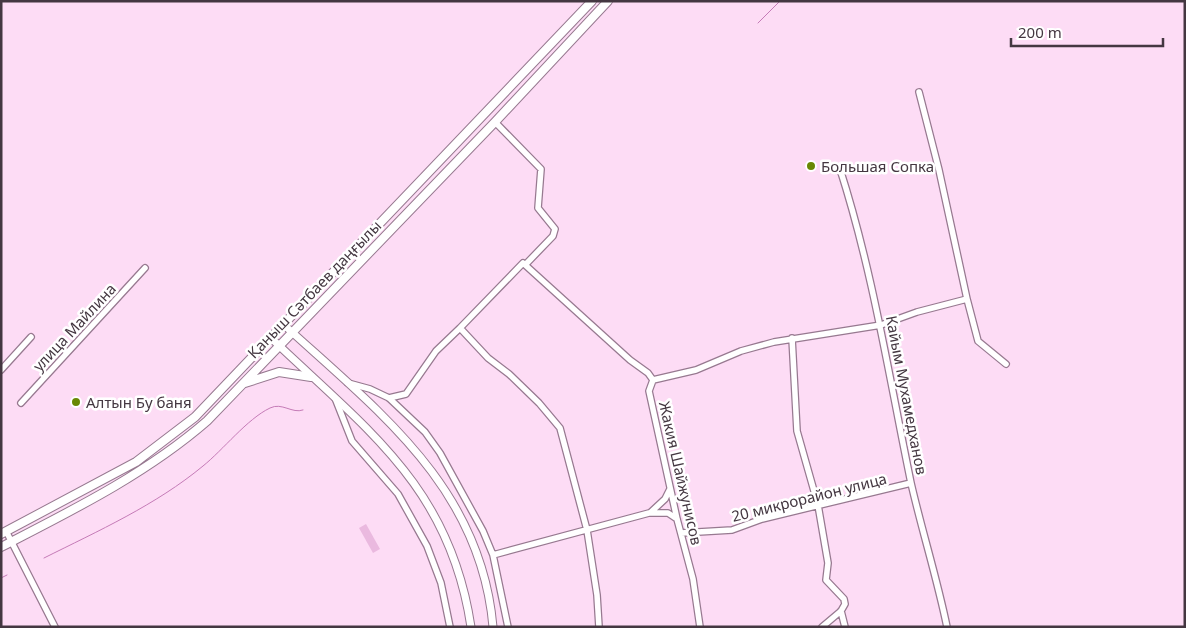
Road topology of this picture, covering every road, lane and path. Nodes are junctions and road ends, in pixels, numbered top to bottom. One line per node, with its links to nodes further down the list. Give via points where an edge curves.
1 (592, 1): 9 (main road, Қаныш Сәтбаев даңғылы)
2 (608, 1): 4 (main road, Қаныш Сәтбаев даңғылы)
3 (919, 92): 8 (street)
4 (496, 122): 6 (street, via 541,169 538,208 555,229); 12 (main road, Қаныш Сәтбаев даңғылы)
5 (840, 169): 10 (street, Кайым Мухамедханов)
6 (524, 263): 11 (street); 20 (street, via 630,360 648,372)
7 (145, 268): 25 (street, улица Майлина)
8 (967, 299): 10 (street); 17 (street, via 978,341)
9 (283, 324): 12 (street); 14 (main road, Қаныш Сәтбаев даңғылы)
10 (881, 325): 15 (street); 26 (street, Кайым Мухамедханов)
11 (460, 328): 24 (street, via 436,351 406,394); 31 (street, via 539,403 560,428)
12 (291, 331): 16 (main road, Қаныш Сәтбаев даңғылы); 21 (street)
13 (31, 337): 18 (street)
14 (270, 337): 16 (street); 32 (main road, Қаныш Сәтбаев даңғылы, via 194,417 164,442 110,477)
15 (792, 338): 20 (street, via 741,351 696,370); 28 (street, via 797,430)
16 (278, 345): 19 (street); 22 (main road, Қаныш Сәтбаев даңғылы)
17 (1006, 364)
18 (1, 370)
19 (311, 377): 22 (main road, via 279,372); 23 (street)
20 (652, 380): 27 (street, Жакия Шайжунисов, via 649,392)
21 (346, 382): 24 (street); 41 (street, via 400,432 446,491 480,564)
22 (241, 385): 34 (main road, Қаныш Сәтбаев даңғылы, via 200,426 150,466)
23 (335, 398): 39 (street, via 352,441 398,494 427,546 442,583); 40 (street, via 391,453 428,502 456,564)
24 (389, 398): 36 (street, via 425,432 440,454)
25 (22, 403)
26 (912, 484): 28 (street, 20 микрорайон улица); 47 (street, Кайым Мухамедханов)
27 (670, 489): 29 (street, via 665,499); 30 (street, Жакия Шайжунисов)
28 (818, 505): 33 (street, 20 микрорайон улица, via 732,530); 37 (street, via 828,563 826,580 844,599)
29 (649, 513): 30 (street, via 668,513); 31 (street)
30 (677, 519): 33 (street, Жакия Шайжунисов)
31 (587, 530): 36 (street); 43 (street)
32 (4, 533): 34 (street)
33 (681, 533): 44 (street, Жакия Шайжунисов, via 694,579)
34 (11, 542): 35 (main road, Қаныш Сәтбаев даңғылы); 38 (street)
35 (1, 547)
36 (494, 555): 42 (street)
37 (841, 611): 45 (street); 46 (street)
38 (55, 627)
39 (450, 627)
40 (471, 627)
41 (493, 627)
42 (508, 627)
43 (599, 627)
44 (700, 627)
45 (822, 627)
46 (845, 627)
47 (946, 627)

